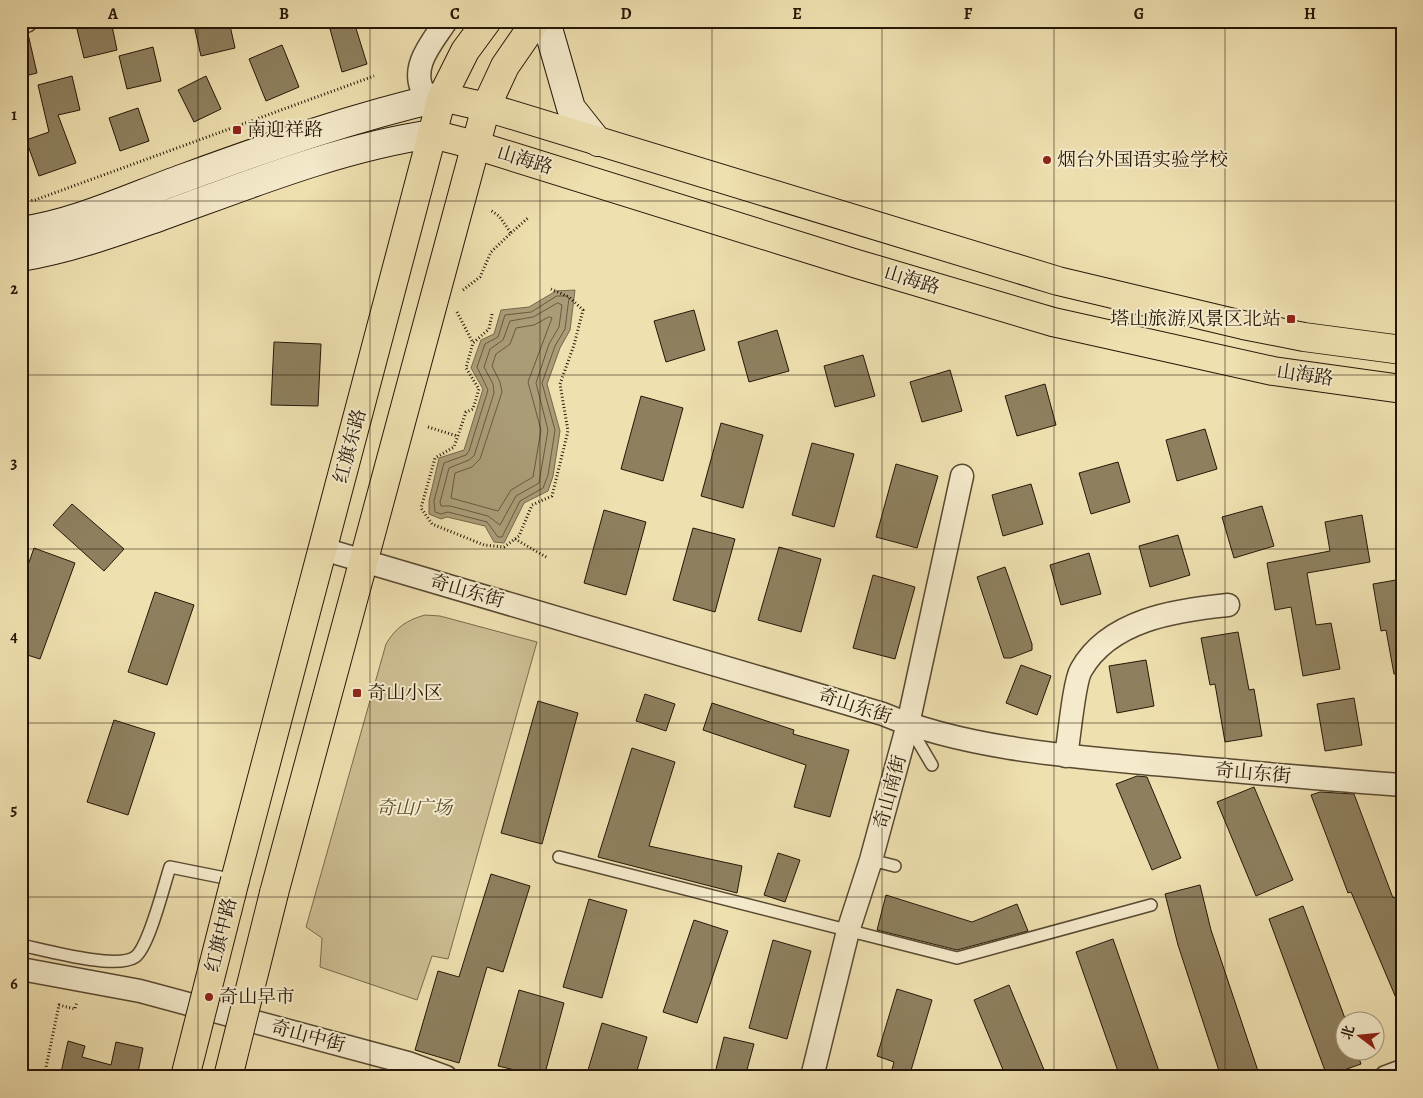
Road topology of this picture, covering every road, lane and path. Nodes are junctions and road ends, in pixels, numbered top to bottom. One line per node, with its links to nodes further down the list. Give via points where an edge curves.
1 (26, 21): 6 (street)
2 (446, 21): 8 (street, via 424,57 418,74 418,83 424,93)
3 (487, 21): 8 (main road, 红旗东路, via 465,51)
4 (536, 21): 9 (main road, via 505,66)
5 (546, 21): 11 (main road, via 571,108)
6 (21, 23)
7 (374, 76): 13 (path, via 35,200)
8 (442, 97): 9 (main road, 山海路); 10 (main road, 红旗东路); 16 (main road, via 344,122 72,219)
9 (486, 107): 11 (main road, 山海路); 12 (main road)
10 (432, 134): 12 (main road, 山海路); 18 (main road, via 353,151 261,180 72,248); 30 (main road, 红旗东路)
11 (598, 142): 24 (main road, 山海路, via 1058,281 1243,325)
12 (475, 145): 25 (main road, 山海路, via 1053,322 1273,371); 32 (main road)
13 (21, 202)
14 (490, 210): 17 (path, via 499,216)
15 (529, 217): 17 (path)
16 (21, 231)
17 (511, 233): 20 (path, via 491,252 480,277)
18 (21, 258)
19 (550, 289): 29 (path, via 569,297 583,310 560,384 568,431 552,496 532,505 520,536)
20 (463, 290)
21 (457, 312): 23 (path)
22 (492, 314): 23 (path, via 489,329)
23 (473, 343): 27 (path, via 466,368 479,389 472,409 466,412)
24 (1402, 350)
25 (1402, 388)
26 (428, 427): 27 (path)
27 (456, 436): 29 (path, via 454,448 435,458 420,508 432,524 484,545 504,547)
28 (962, 476): 34 (street, 奇山南街)
29 (515, 539): 31 (path)
30 (323, 549): 32 (street, 奇山东街); 41 (main road, 红旗东路)
31 (548, 558)
32 (364, 561): 34 (street, 奇山东街); 50 (main road, bridge)
33 (1228, 605): 35 (street, via 1192,608 1146,619 1099,645 1080,671)
34 (908, 724): 35 (street, 奇山东街, via 941,734); 36 (lane); 39 (street, 奇山南街)
35 (1066, 756): 37 (street, 奇山东街)
36 (932, 765)
37 (1402, 785)
38 (559, 856): 43 (lane)
39 (871, 860): 40 (lane); 43 (street, 奇山南街)
40 (895, 866)
41 (235, 880): 44 (lane, via 170,867 147,940 136,956 119,961 92,960); 49 (main road, 红旗中路, bridge)
42 (1151, 905): 43 (lane, via 957,958)
43 (848, 931): 52 (street, 奇山南街)
44 (21, 945)
45 (21, 969): 51 (street, 奇山中街, via 140,991 408,1063)
46 (77, 1002): 48 (path, via 75,1009 59,1005)
47 (1402, 1070): 53 (street)
48 (44, 1077)
49 (185, 1077)
50 (228, 1077)
51 (446, 1077)
52 (812, 1077)
53 (1386, 1077)

